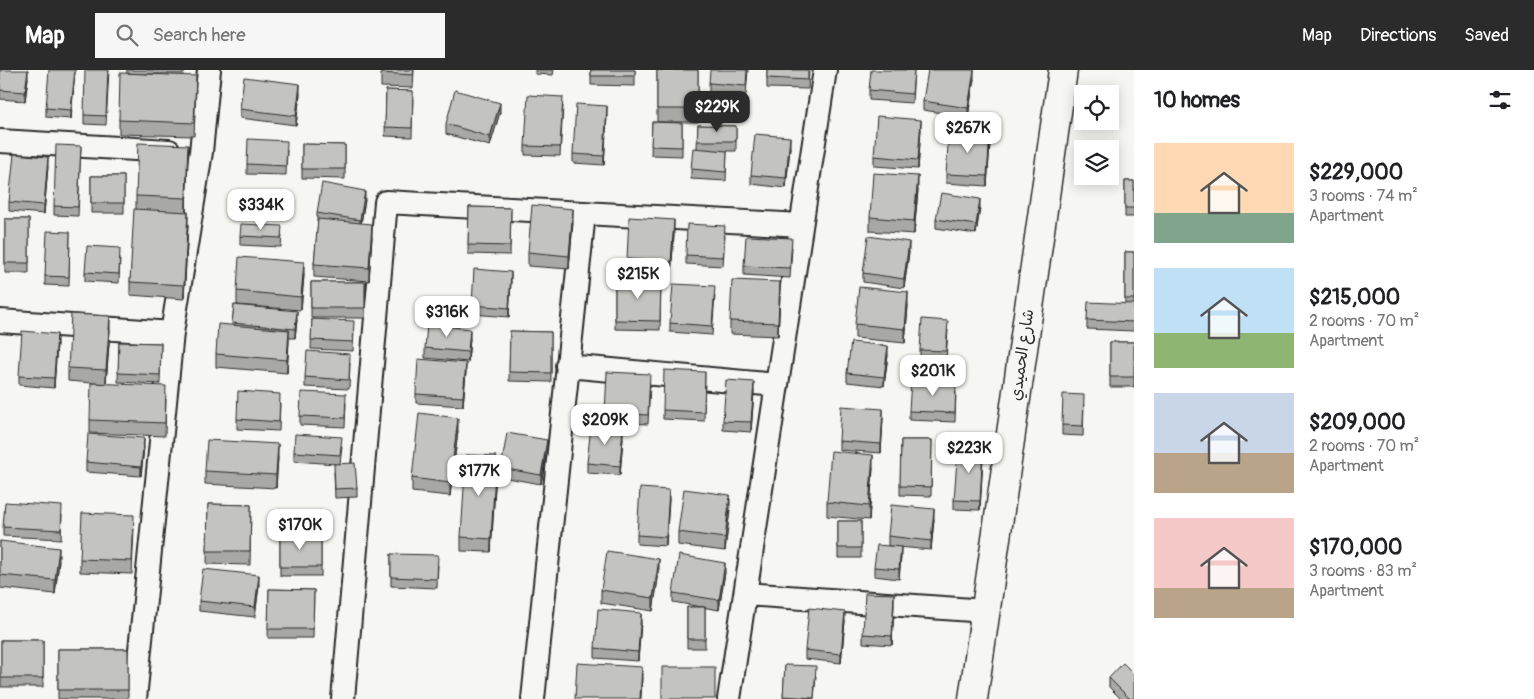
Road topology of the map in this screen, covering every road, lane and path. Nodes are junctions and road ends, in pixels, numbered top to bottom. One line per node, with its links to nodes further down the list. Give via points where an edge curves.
1 (209, 70): 5 (street)
2 (825, 70): 7 (street)
3 (1063, 70): 13 (street, شارع الحميدي)
4 (0, 141): 5 (street)
5 (201, 152): 9 (street)
6 (584, 212): 7 (street); 10 (street); 15 (street, via 386,202)
7 (801, 225): 11 (street)
8 (0, 321): 9 (street)
9 (172, 333): 14 (street)
10 (567, 366): 11 (street); 16 (street)
11 (777, 384): 12 (street)
12 (745, 594): 13 (street); 17 (street)
13 (986, 611): 18 (street, شارع الحميدي)
14 (135, 699)
15 (343, 699)
16 (532, 699)
17 (729, 699)
18 (973, 699)

